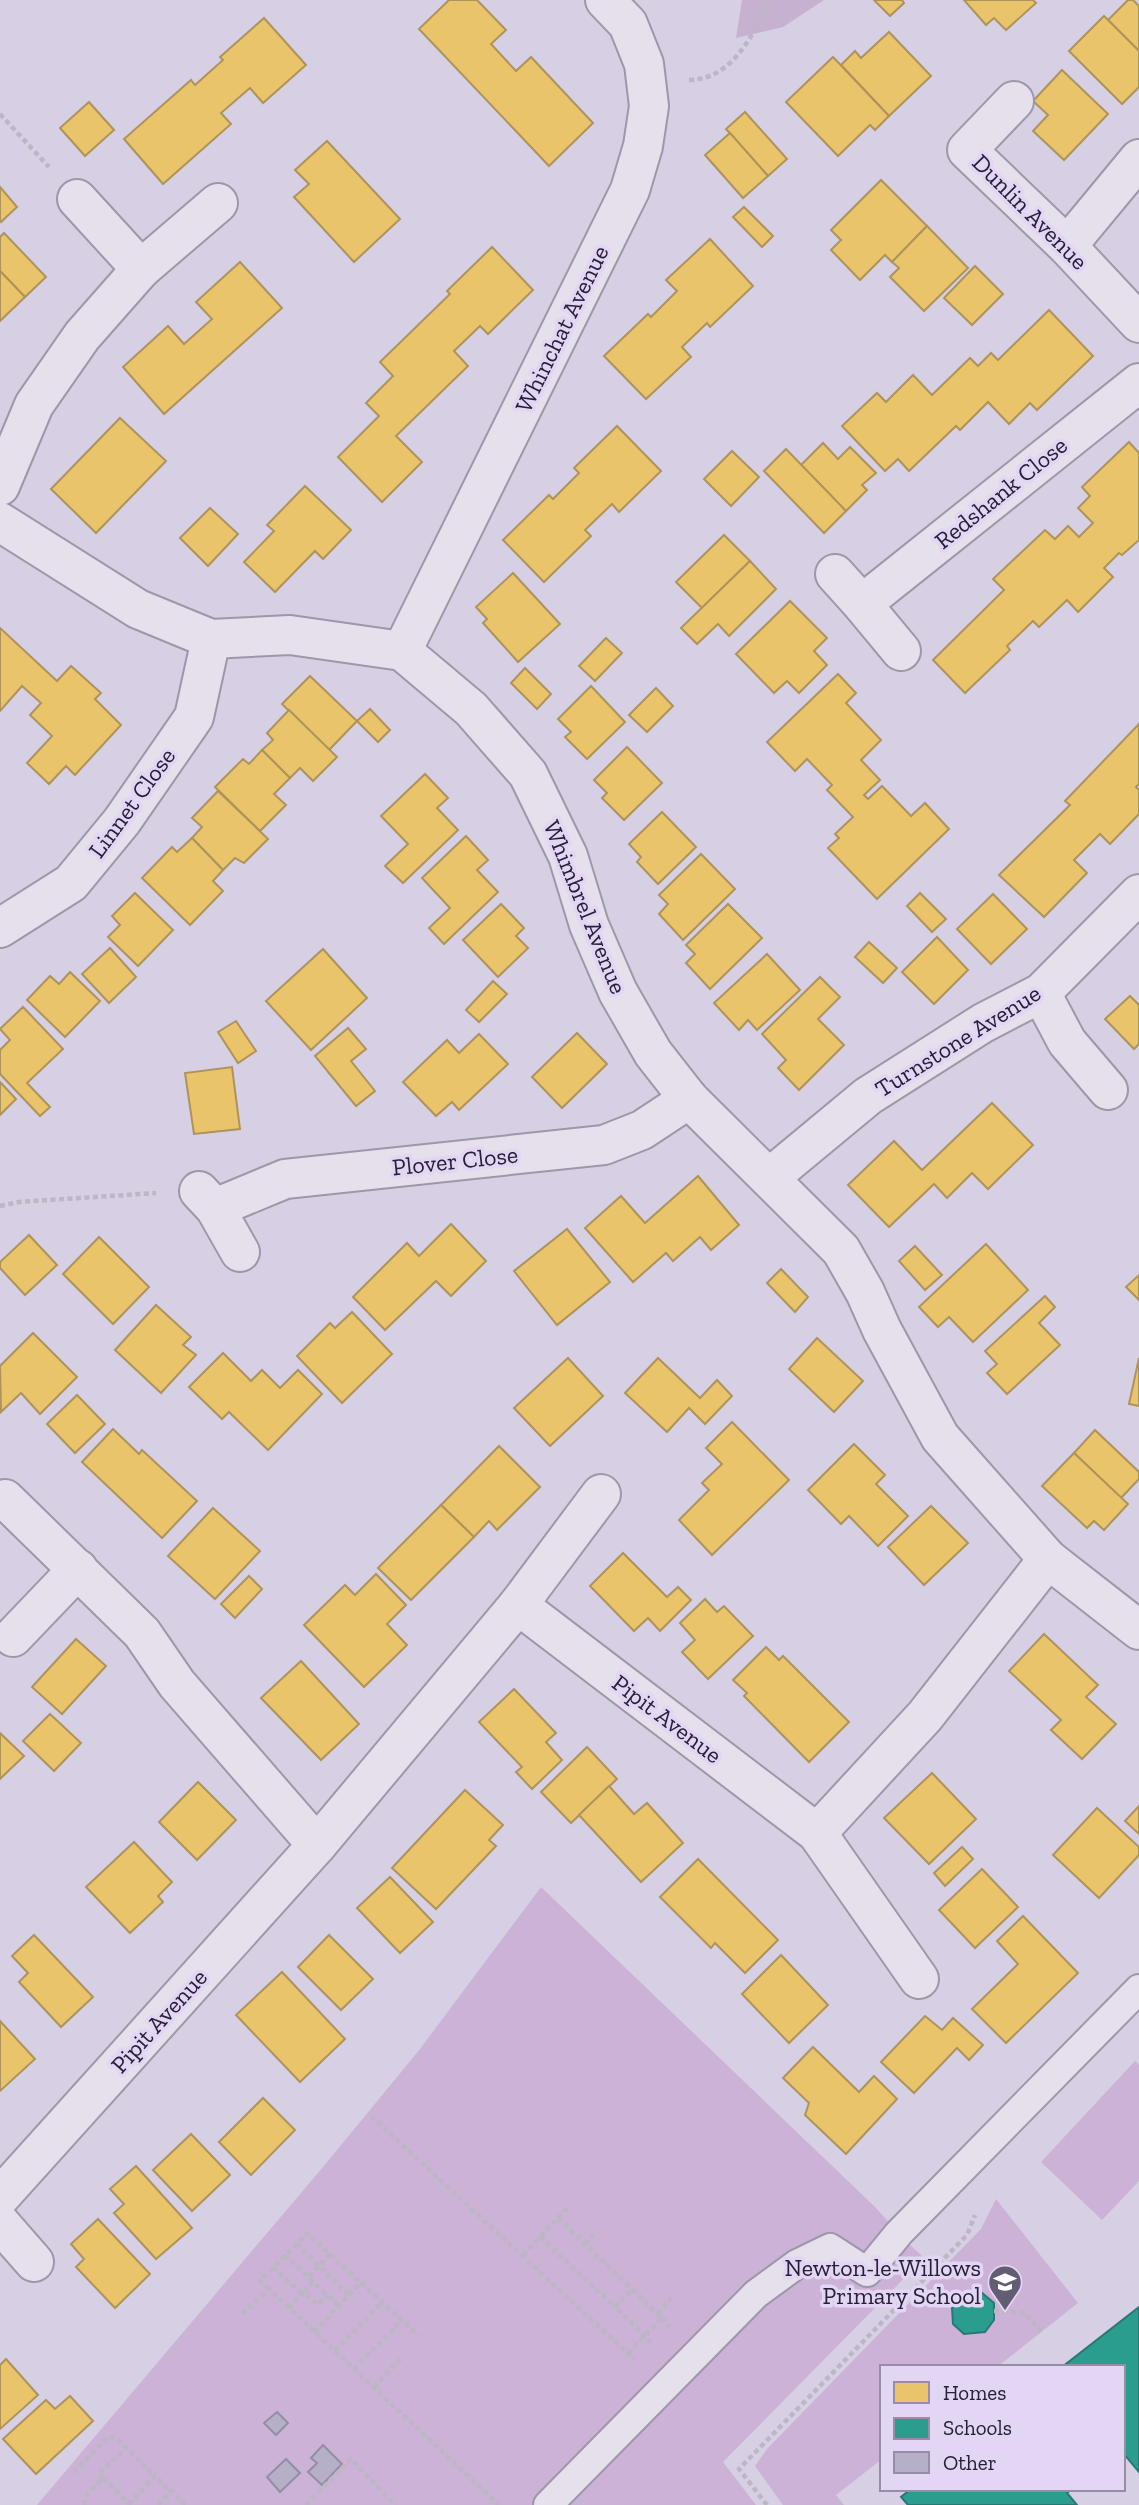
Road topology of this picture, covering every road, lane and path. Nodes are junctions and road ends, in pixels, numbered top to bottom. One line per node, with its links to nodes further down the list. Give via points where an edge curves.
1 (605, 0): 3 (street, Whinchat Avenue, via 628,24)
2 (771, 0): 3 (path, via 737,60 702,79 667,80)
3 (644, 64): 18 (street, Whinchat Avenue, via 649,106 630,190)
4 (1014, 100): 9 (street, Dunlin Avenue, via 967,150)
5 (0, 114): 7 (path)
6 (1139, 159): 9 (street)
7 (77, 199): 10 (street)
8 (218, 204): 10 (street)
9 (1067, 246): 11 (street, Dunlin Avenue)
10 (141, 270): 13 (street, via 82,336 34,405)
11 (1139, 323)
12 (1139, 383): 16 (street, Redshank Close)
13 (0, 486)
14 (0, 522): 17 (street, via 138,609)
15 (835, 574): 16 (street)
16 (862, 604): 19 (street)
17 (211, 639): 18 (street, via 290,635); 21 (street, Linnet Close, via 194,717 122,821 71,883)
18 (402, 651): 24 (street, Whimbrel Avenue, via 471,709 528,774 568,856 589,925 618,992 653,1053)
19 (901, 651)
20 (1139, 894): 22 (street, Turnstone Avenue)
21 (0, 928)
22 (1041, 993): 23 (street, via 1067,1042); 25 (street, Turnstone Avenue, via 983,1023 868,1096)
23 (1108, 1090)
24 (689, 1099): 25 (street, Whimbrel Avenue); 26 (street, Plover Close, via 642,1130 604,1145 285,1179)
25 (769, 1178): 31 (street, Whimbrel Avenue, via 841,1250 940,1437)
26 (206, 1199): 27 (path); 28 (street)
27 (0, 1206)
28 (240, 1252)
29 (601, 1494): 33 (street, Pipit Avenue)
30 (5, 1499): 32 (street)
31 (1048, 1559): 34 (street, Whimbrel Avenue); 36 (street, via 925,1716)
32 (78, 1569): 35 (street); 37 (street, via 142,1633 177,1684)
33 (518, 1605): 36 (street, Pipit Avenue); 37 (street, Pipit Avenue)
34 (1138, 1627)
35 (13, 1637)
36 (817, 1833): 38 (street, Pipit Avenue)
37 (317, 1844): 41 (street, Pipit Avenue)
38 (919, 1979)
39 (1139, 1989): 82 (lane, via 899,2233 867,2272 830,2248 797,2264 756,2294)
40 (371, 2116): 52 (path)
41 (0, 2197)
42 (569, 2205): 43 (path)
43 (558, 2218): 46 (path); 48 (path)
44 (0, 2223): 53 (street)
45 (598, 2231): 48 (path)
46 (540, 2237): 52 (path); 67 (path)
47 (296, 2244): 50 (path, via 307,2233); 51 (path); 54 (path)
48 (585, 2244): 59 (path)
49 (951, 2253): 96 (path, via 738,2469)
50 (330, 2254): 54 (path); 58 (path)
51 (285, 2255): 55 (path); 56 (path)
52 (523, 2255): 78 (path)
53 (34, 2262)
54 (318, 2266): 56 (path); 63 (path)
55 (273, 2267): 60 (path, via 260,2281); 61 (path)
56 (308, 2277): 57 (path)
57 (313, 2281): 61 (path); 62 (path)
58 (361, 2282): 63 (path); 65 (path)
59 (632, 2288): 67 (path); 71 (path)
60 (269, 2289): 68 (path); 70 (path)
61 (303, 2293): 62 (path, via 318,2305); 68 (path)
62 (327, 2295): 66 (path)
63 (349, 2295): 66 (path)
64 (672, 2297): 71 (path)
65 (382, 2302): 72 (path); 77 (path)
66 (339, 2306): 73 (path)
67 (615, 2307): 75 (path)
68 (289, 2308): 73 (path)
69 (994, 2311): 74 (path, via 1025,2313)
70 (242, 2314)
71 (657, 2314): 75 (path, via 662,2318)
72 (402, 2320): 76 (path); 80 (path)
73 (314, 2332): 77 (path)
74 (1041, 2332)
75 (645, 2335): 78 (path)
76 (419, 2336)
77 (335, 2351): 80 (path)
78 (628, 2353): 82 (path)
79 (402, 2357): 81 (path)
80 (354, 2370): 81 (path)
81 (374, 2387): 94 (path)
82 (664, 2388): 95 (lane)
83 (127, 2447): 84 (path, via 109,2437); 85 (path); 86 (path, via 99,2474)
84 (76, 2473)
85 (155, 2476): 87 (path); 89 (path)
86 (103, 2478): 88 (path); 89 (path)
87 (171, 2491): 90 (path); 91 (path)
88 (84, 2505)
89 (130, 2505)
90 (158, 2505)
91 (186, 2505)
92 (306, 2505): 93 (path, via 351,2459)
93 (395, 2505)
94 (499, 2505)
95 (548, 2505)
96 (767, 2505)

